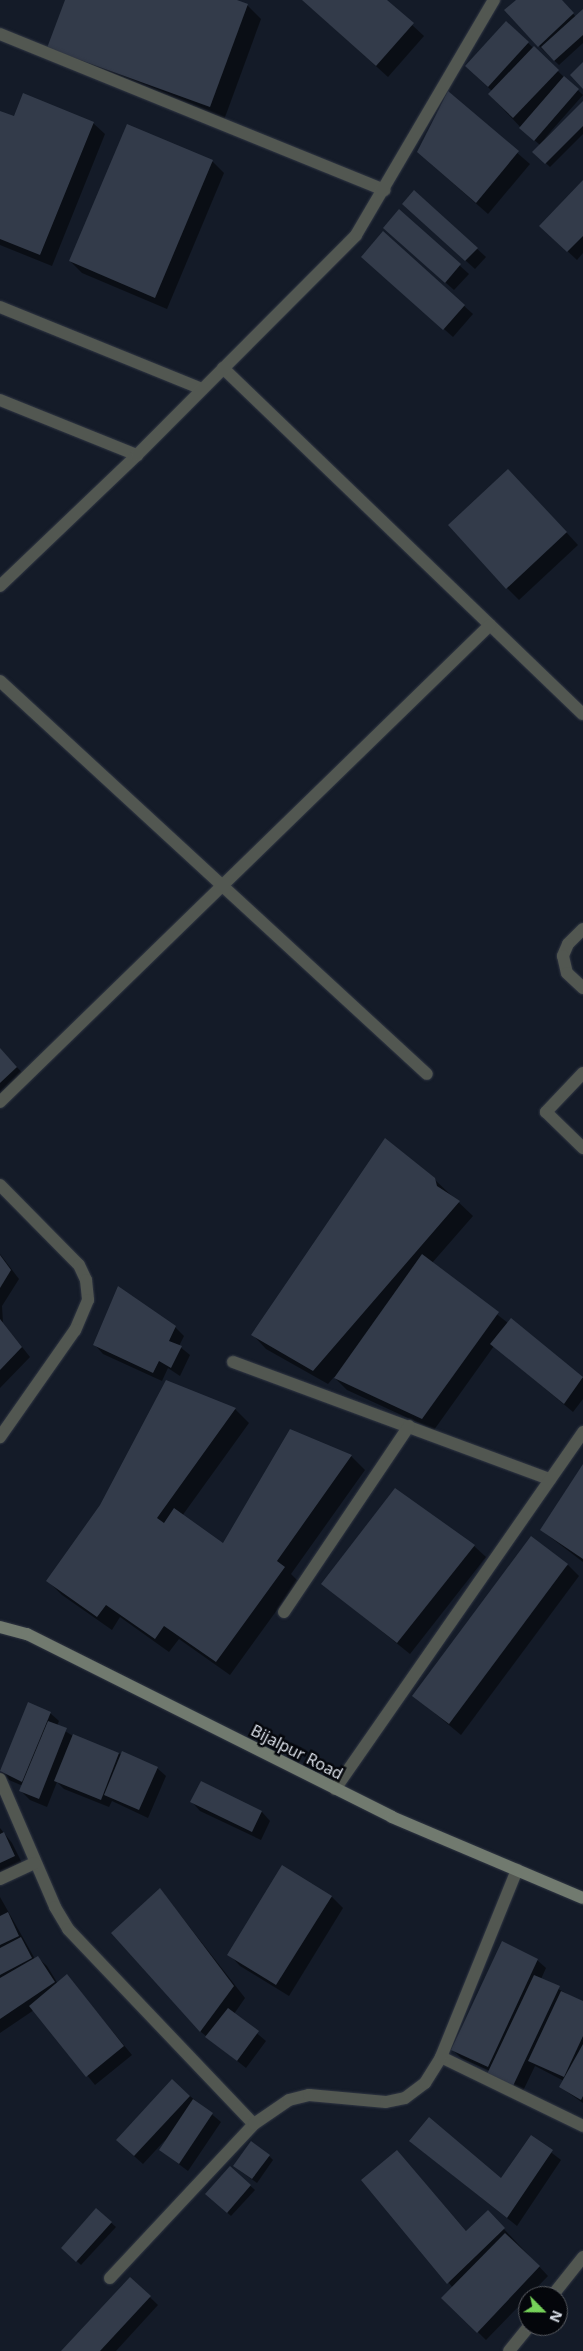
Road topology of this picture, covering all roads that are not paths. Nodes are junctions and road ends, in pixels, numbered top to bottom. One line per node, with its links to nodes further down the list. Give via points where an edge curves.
1 (494, 0): 3 (street, via 466,43)
2 (0, 34): 3 (street)
3 (385, 190): 5 (street, via 356,235)
4 (0, 307): 6 (street)
5 (223, 368): 6 (street); 10 (street)
6 (202, 389): 8 (street)
7 (0, 400): 8 (street)
8 (137, 455): 9 (street)
9 (0, 586)
10 (490, 625): 12 (street); 13 (street)
11 (0, 681): 13 (street)
12 (583, 714)
13 (222, 885): 17 (street); 18 (street)
14 (583, 930): 15 (street, via 568,944 563,956 567,973)
15 (583, 988)
16 (583, 1072): 19 (street, via 546,1112)
17 (427, 1074)
18 (0, 1102)
19 (583, 1148)
20 (0, 1185): 24 (street, via 79,1265 86,1280 88,1300 75,1330)
21 (233, 1362): 22 (street)
22 (410, 1426): 25 (street); 26 (street)
23 (583, 1432): 25 (street)
24 (0, 1437)
25 (550, 1479): 29 (street)
26 (284, 1612)
27 (0, 1627): 29 (main road, Bijalpur Road, via 26,1634)
28 (0, 1779): 30 (street)
29 (335, 1789): 31 (main road, Bijalpur Road)
30 (35, 1863): 32 (street); 35 (street, via 68,1929)
31 (517, 1870): 33 (main road, Bijalpur Road); 34 (street)
32 (0, 1878)
33 (582, 1897)
34 (441, 2057): 35 (street, via 424,2082 405,2098 386,2102 309,2095 289,2100); 36 (street)
35 (254, 2124): 38 (street)
36 (583, 2126)
37 (583, 2256): 39 (street)
38 (110, 2278)
39 (560, 2286)
40 (521, 2336): 41 (street)
41 (509, 2351)

